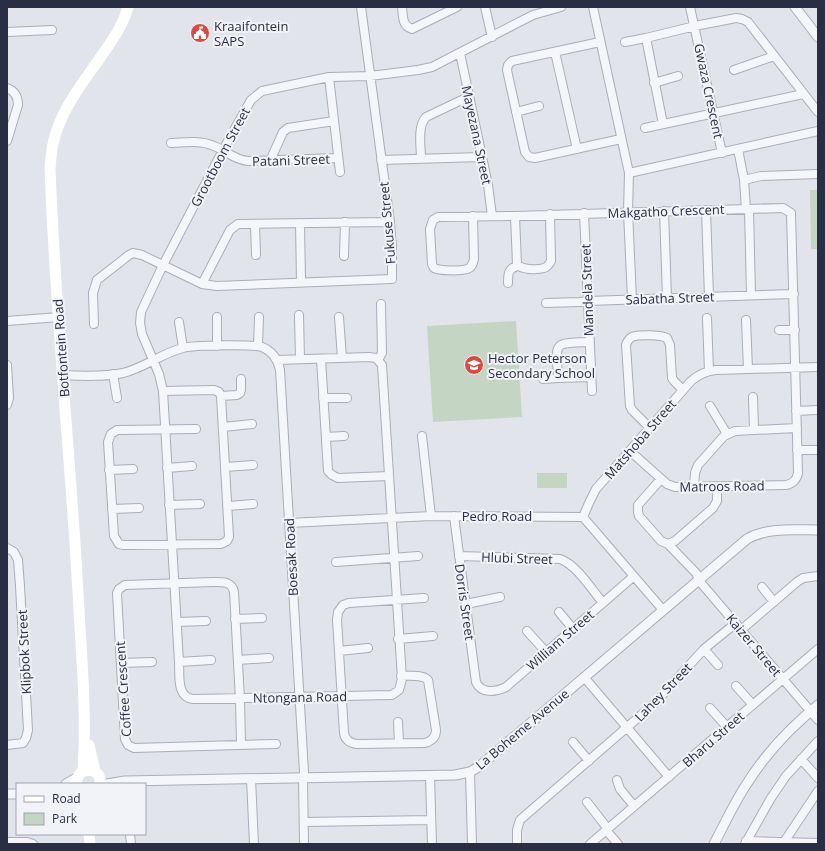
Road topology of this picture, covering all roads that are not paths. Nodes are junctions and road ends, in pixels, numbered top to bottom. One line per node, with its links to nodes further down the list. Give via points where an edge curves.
1 (128, 7): 82 (main road, Botfontein Road, via 115,37 65,110 53,144 50,168)
2 (361, 7): 22 (street, Fukuse Street)
3 (402, 7): 9 (street, via 404,23 412,29)
4 (485, 7): 13 (street)
5 (561, 7): 13 (street, Grootboom Street, via 533,15)
6 (593, 7): 16 (street)
7 (690, 7): 10 (street, Gwaza Crescent)
8 (795, 7): 14 (street)
9 (451, 8)
10 (695, 26): 15 (street); 20 (street, via 742,19 748,22); 32 (street, Gwaza Crescent)
11 (52, 30): 12 (street)
12 (7, 32)
13 (492, 37): 19 (street, Grootboom Street)
14 (818, 37)
15 (646, 38): 17 (street); 25 (street)
16 (600, 42): 18 (street); 37 (street)
17 (625, 42)
18 (555, 52): 30 (street, via 512,61 508,65); 40 (street)
19 (460, 53): 22 (street, Grootboom Street, via 432,67); 28 (street, Mayezana Street)
20 (774, 56): 21 (street); 27 (street)
21 (734, 70)
22 (370, 76): 24 (street, Grootboom Street); 47 (street, Fukuse Street)
23 (678, 76): 25 (street)
24 (328, 77): 33 (street); 42 (street, Grootboom Street, via 256,94 250,100)
25 (654, 83): 34 (street)
26 (7, 88): 38 (street, via 16,94 18,99)
27 (803, 94): 31 (street); 32 (street)
28 (468, 96): 44 (street, Mayezana Street); 46 (street, via 424,119 421,126)
29 (539, 106): 30 (street)
30 (516, 112): 40 (street, via 525,152 529,157)
31 (818, 112)
32 (714, 114): 34 (street); 43 (street, Gwaza Crescent)
33 (334, 121): 45 (street); 48 (street, via 288,128)
34 (664, 124): 35 (street)
35 (646, 128)
36 (818, 131): 41 (street)
37 (621, 139): 40 (street); 50 (street)
38 (7, 141)
39 (171, 142): 42 (street, Patani Street, via 206,143)
40 (577, 149)
41 (738, 149): 43 (street); 52 (street)
42 (223, 150): 48 (street, Patani Street, via 243,161); 68 (street, Grootboom Street)
43 (722, 153): 50 (street, Gwaza Crescent)
44 (481, 157): 46 (street); 60 (street, Mayezana Street)
45 (338, 158): 48 (street, Patani Street); 49 (street)
46 (420, 159): 47 (street)
47 (381, 160): 63 (street, Fukuse Street)
48 (270, 161)
49 (340, 172)
50 (629, 173): 56 (street)
51 (818, 174): 52 (street, via 761,176)
52 (744, 180): 53 (street)
53 (747, 209): 54 (street, Makgatho Crescent); 73 (street, Makgatho Crescent, via 783,208 791,213); 74 (street)
54 (706, 210): 55 (street, Makgatho Crescent); 75 (street)
55 (664, 211): 56 (street, Makgatho Crescent); 76 (street)
56 (628, 212): 57 (street, Makgatho Crescent); 77 (street)
57 (584, 213): 58 (street, Makgatho Crescent); 78 (street, Mandela Street)
58 (550, 214): 61 (street, Makgatho Crescent); 69 (street, via 550,263 542,268)
59 (474, 216): 59 (street, Makgatho Crescent, via 472,265 467,269 434,268 430,229 433,220 438,217); 60 (street, Makgatho Crescent)
60 (492, 216): 61 (street, Makgatho Crescent)
61 (515, 216): 69 (street)
62 (344, 222): 63 (street); 64 (street); 67 (street)
63 (390, 222): 70 (street, Fukuse Street, via 392,279)
64 (300, 223): 65 (street); 70 (street)
65 (255, 224): 66 (street); 72 (street, via 238,224 232,228)
66 (256, 255)
67 (344, 256)
68 (164, 265): 72 (street, Fukuse Street); 90 (street, Fukuse Street, via 142,255 133,254 104,273 97,280 94,289); 102 (street, Grootboom Street, via 140,318 142,334)
69 (518, 266): 71 (street, via 510,270)
70 (301, 282): 72 (street, Fukuse Street, via 217,286)
71 (508, 283)
72 (202, 284)
73 (794, 294): 74 (street, Sabatha Street); 92 (street, Makgatho Crescent)
74 (751, 295): 75 (street, Sabatha Street)
75 (709, 297): 76 (street, Sabatha Street)
76 (667, 298): 77 (street, Sabatha Street)
77 (632, 299): 78 (street, Sabatha Street)
78 (588, 301): 79 (street, Sabatha Street); 93 (street, Mandela Street)
79 (546, 303)
80 (381, 304): 101 (street, Ntongana Road, via 382,354)
81 (299, 315): 99 (street)
82 (59, 317): 88 (street); 109 (main road, Botfontein Road)
83 (217, 317): 94 (street)
84 (259, 317): 95 (street)
85 (339, 317): 98 (street)
86 (707, 318): 107 (street)
87 (746, 320): 106 (street)
88 (7, 321)
89 (179, 322): 96 (street)
90 (94, 324)
91 (779, 330): 92 (street)
92 (795, 330): 105 (street, Makgatho Crescent)
93 (590, 342): 110 (street, Mandela Street); 111 (street, via 565,342 559,346)
94 (217, 346): 95 (street); 96 (street)
95 (258, 346): 100 (street, via 270,352)
96 (183, 348): 102 (street)
97 (321, 358): 98 (street); 99 (street); 120 (street)
98 (342, 358): 101 (street, via 370,357)
99 (300, 359): 100 (street)
100 (277, 360): 160 (street, Boesak Road, via 280,370)
101 (378, 360): 146 (street, Ntongana Road, via 382,368)
102 (153, 361): 108 (street); 115 (street, Ntongana Road)
103 (7, 366): 122 (street)
104 (818, 367): 105 (street, Matshoba Street)
105 (795, 368): 106 (street, Matshoba Street); 125 (street, Matroos Road)
106 (748, 369): 107 (street, Matshoba Street)
107 (709, 371): 114 (street, Matshoba Street, via 695,378)
108 (113, 374): 109 (street); 119 (street)
109 (62, 375): 214 (main road, Botfontein Road, via 73,509)
110 (591, 377): 111 (street); 116 (street, Mandela Street)
111 (558, 378): 113 (street)
112 (241, 379): 117 (street, via 240,393)
113 (543, 379)
114 (683, 390): 128 (street, Matshoba Street); 128 (street, via 673,380 667,338 630,338 626,345 630,406)
115 (163, 391): 117 (street, via 214,390); 130 (street, Ntongana Road)
116 (592, 391)
117 (221, 396): 127 (street)
118 (753, 397): 132 (street)
119 (117, 398)
120 (323, 398): 121 (street); 136 (street)
121 (347, 398)
122 (7, 405)
123 (710, 406): 133 (street)
124 (818, 410): 125 (street)
125 (796, 411): 129 (street, Matroos Road)
126 (252, 424): 127 (street)
127 (223, 427): 142 (street)
128 (650, 428): 139 (street, Matshoba Street)
129 (797, 428): 132 (street); 137 (street, Matroos Road)
130 (164, 429): 131 (street); 143 (street, Ntongana Road); 145 (street, via 113,432 108,442)
131 (196, 429)
132 (754, 430): 133 (street)
133 (727, 434): 148 (street, via 698,465)
134 (344, 436): 136 (street)
135 (422, 436): 156 (street)
136 (326, 437): 146 (street, via 328,468 332,475 338,478)
137 (797, 450): 138 (street); 149 (street, Matroos Road, via 797,476 789,484)
138 (818, 450)
139 (630, 451): 147 (street, Matroos Road); 159 (street, Matshoba Street, via 596,489)
140 (253, 465): 142 (street)
141 (192, 466): 143 (street)
142 (226, 467): 153 (street)
143 (167, 468): 152 (street, Ntongana Road)
144 (133, 469): 145 (street)
145 (109, 470): 155 (street)
146 (388, 476): 158 (street, Ntongana Road)
147 (661, 478): 148 (street, Matroos Road, via 672,487); 162 (street, Kaizer Street, via 640,503 638,512 661,541)
148 (694, 487): 149 (street, Matroos Road)
149 (717, 487): 162 (street, via 717,501 713,508 675,541)
150 (200, 504): 152 (street)
151 (253, 504): 153 (street)
152 (169, 505): 163 (street, Ntongana Road)
153 (228, 506): 163 (street, via 230,535 227,541 221,544)
154 (138, 508): 155 (street)
155 (112, 509): 163 (street, via 114,536 119,544)
156 (431, 516): 157 (street, Pedro Road); 158 (street, Pedro Road)
157 (454, 516): 159 (street, Pedro Road); 166 (street, Dorris Street)
158 (391, 517): 160 (street, Pedro Road); 167 (street, Ntongana Road)
159 (583, 517): 169 (street)
160 (289, 523): 209 (street, Boesak Road)
161 (818, 530): 171 (street, La Boheme Avenue, via 756,534 743,541)
162 (668, 544): 171 (street, Kaizer Street)
163 (172, 546): 172 (street, Ntongana Road)
164 (7, 548): 224 (street, Klipbok Street, via 14,552 18,560 28,730 23,743)
165 (418, 556): 167 (street)
166 (459, 556): 178 (street, Hlubi Street, via 556,558 577,572); 179 (street, Dorris Street)
167 (394, 559): 168 (street); 176 (street, Ntongana Road)
168 (336, 562)
169 (634, 576): 178 (street, William Street); 180 (street)
170 (818, 576): 177 (street, Lahey Street, via 803,578)
171 (700, 578): 180 (street, La Boheme Avenue); 186 (street, Kaizer Street)
172 (174, 583): 183 (street, via 229,583 234,589); 185 (street, Ntongana Road); 201 (street, Coffee Crescent, via 125,585 119,589 117,593)
173 (762, 587): 177 (street)
174 (500, 597): 179 (street)
175 (424, 598): 176 (street)
176 (396, 599): 190 (street, Ntongana Road); 194 (street, via 343,604 337,620)
177 (774, 602): 186 (street, Lahey Street)
178 (603, 603): 187 (street, William Street)
179 (466, 604): 207 (street, Dorris Street, via 476,682)
180 (663, 610): 204 (street, La Boheme Avenue)
181 (559, 612): 187 (street)
182 (262, 618): 183 (street)
183 (235, 619): 198 (street)
184 (206, 621): 185 (street)
185 (177, 622): 200 (street, Ntongana Road)
186 (738, 627): 192 (street, Lahey Street); 205 (street, Kaizer Street)
187 (573, 629): 195 (street, William Street)
188 (527, 631): 195 (street)
189 (433, 636): 190 (street)
190 (398, 639): 203 (street, Ntongana Road)
191 (368, 648): 194 (street)
192 (704, 649): 202 (street); 219 (street, Lahey Street, via 655,703)
193 (818, 649): 205 (street, Bharu Street)
194 (339, 651): 208 (street)
195 (546, 652): 207 (street, William Street, via 506,687 490,691)
196 (270, 658): 198 (street)
197 (211, 660): 200 (street)
198 (238, 660): 210 (street)
199 (152, 662): 201 (street)
200 (179, 662): 210 (street, Ntongana Road, via 181,690 187,698)
201 (121, 663): 225 (street, Coffee Crescent, via 125,739 130,746 134,748)
202 (718, 665)
203 (401, 676): 208 (street, Ntongana Road, via 400,687 392,694); 222 (street, via 421,676 428,680 436,730 434,737 428,742)
204 (584, 677): 219 (street); 228 (street, La Boheme Avenue)
205 (783, 679): 211 (street, Bharu Street); 215 (street, Kaizer Street)
206 (736, 686): 211 (street)
207 (480, 688)
208 (341, 696): 209 (street, Ntongana Road); 222 (street, via 344,733 349,742)
209 (300, 697): 210 (street, Ntongana Road); 233 (street, Boesak Road)
210 (240, 699): 225 (street)
211 (753, 705): 218 (street, Bharu Street)
212 (818, 705): 215 (street)
213 (710, 708): 218 (street)
214 (84, 709): 230 (main road, Botfontein Road); 231 (main road, Botfontein Road, via 91,759)
215 (810, 711): 216 (street, Kaizer Street); 258 (street, via 759,764 742,790)
216 (818, 720)
217 (398, 722): 222 (street)
218 (727, 727): 232 (street, Bharu Street)
219 (627, 728): 227 (street, Lahey Street); 232 (street)
220 (573, 742): 227 (street)
221 (818, 742): 226 (street)
222 (399, 743)
223 (276, 744): 225 (street, Coffee Crescent)
224 (7, 745)
225 (241, 745)
226 (801, 759): 234 (street); 248 (street, via 780,784)
227 (589, 761): 255 (street, Lahey Street, via 520,820 517,830)
228 (470, 772): 229 (street, La Boheme Avenue); 254 (street)
229 (430, 776): 233 (street, La Boheme Avenue); 243 (street)
230 (79, 777): 231 (main road, via 91,770); 238 (street)
231 (98, 777): 237 (street, La Boheme Avenue)
232 (669, 777): 242 (street, Bharu Street)
233 (303, 778): 235 (street, La Boheme Avenue); 244 (street, Boesak Road)
234 (818, 778)
235 (251, 779): 237 (street, La Boheme Avenue); 251 (street)
236 (618, 780): 242 (street, via 620,789)
237 (123, 781): 239 (street, La Boheme Avenue)
238 (68, 783)
239 (112, 783)
240 (818, 791): 247 (street)
241 (587, 802): 245 (street)
242 (634, 806): 245 (street, Bharu Street)
243 (431, 820): 244 (street); 253 (street)
244 (304, 822): 252 (street, Boesak Road)
245 (607, 829): 256 (street, Bharu Street); 257 (street)
246 (7, 842): 250 (street)
247 (784, 842): 248 (street); 249 (street)
248 (745, 843)
249 (818, 843)
250 (33, 844)
251 (254, 844)
252 (304, 844)
253 (432, 844)
254 (472, 844)
255 (518, 844)
256 (590, 844)
257 (618, 844)
258 (714, 844)

